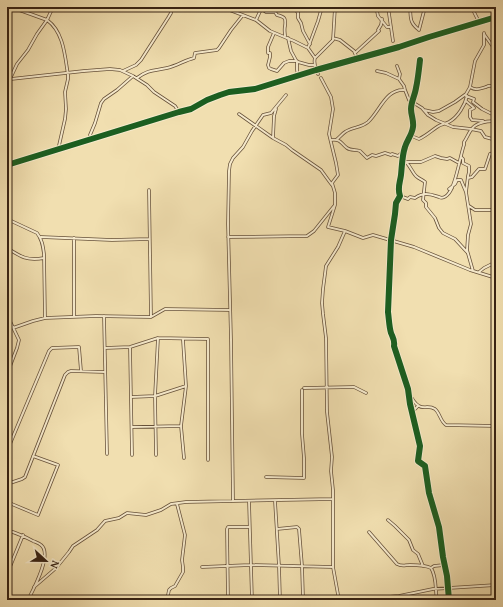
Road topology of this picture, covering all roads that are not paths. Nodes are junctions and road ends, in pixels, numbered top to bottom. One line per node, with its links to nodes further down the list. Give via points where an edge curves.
1 (11, 7): 20 (street)
2 (53, 7): 20 (street)
3 (172, 7): 41 (street, via 171,13 141,60)
4 (222, 7): 17 (street)
5 (294, 7): 16 (street)
6 (300, 7): 16 (street)
7 (322, 7): 28 (street)
8 (335, 7): 26 (street)
9 (371, 7): 19 (street)
10 (388, 7): 23 (street)
11 (392, 7): 12 (street, via 403,10)
12 (408, 7): 13 (street, via 410,19 419,30)
13 (424, 7)
14 (473, 7): 22 (street)
15 (262, 8): 21 (street); 25 (street, via 266,12 275,12 285,19 284,29)
16 (298, 13): 28 (street)
17 (242, 15): 21 (street); 47 (street, via 217,50 195,53 194,58 168,68 150,70)
18 (496, 17): 22 (street)
19 (382, 19): 23 (street, via 387,27); 33 (street, via 379,31)
20 (47, 20): 43 (street, via 52,23 62,40); 49 (street, via 17,64)
21 (256, 20): 24 (street)
22 (479, 22): 35 (street)
23 (391, 27): 27 (street)
24 (274, 32): 25 (street); 37 (street, via 268,48 269,68 277,71 284,63)
25 (287, 38): 31 (street); 37 (street)
26 (333, 38): 33 (street, via 340,40); 34 (street)
27 (393, 41)
28 (310, 44): 31 (street)
29 (496, 45): 30 (street)
30 (492, 46): 32 (street); 52 (street, via 484,33 484,45 476,60)
31 (308, 48): 34 (street)
32 (496, 51)
33 (355, 54): 35 (street)
34 (315, 58): 38 (street)
35 (357, 58): 40 (street)
36 (420, 60): 57 (street)
37 (297, 62): 38 (street); 46 (street)
38 (314, 65): 40 (street)
39 (397, 66): 50 (street)
40 (316, 70): 44 (street); 46 (street)
41 (123, 71): 43 (street, via 110,69); 45 (street)
42 (377, 71): 50 (street, via 386,72)
43 (67, 72): 49 (street); 75 (street, via 65,119)
44 (318, 74)
45 (133, 76): 47 (street); 70 (street, via 104,99)
46 (298, 76): 61 (street, via 255,89 229,92)
47 (137, 78): 61 (street, via 175,106)
48 (321, 78): 72 (street, via 332,97 333,109 329,130)
49 (10, 79): 51 (street)
50 (399, 79): 54 (street)
51 (7, 82)
52 (470, 86): 53 (street, via 477,90); 56 (street)
53 (496, 86)
54 (405, 90): 57 (street); 73 (street, via 392,92 368,122 346,131)
55 (286, 95): 59 (street)
56 (466, 96): 58 (street); 60 (street, via 439,111); 63 (street, via 473,98 473,102 478,106)
57 (412, 102): 60 (street); 69 (street)
58 (466, 102): 65 (street, via 474,108 470,110 472,120); 66 (street, via 455,118)
59 (277, 106): 67 (street, via 271,113 263,115); 71 (street)
60 (423, 109): 66 (street, via 432,118)
61 (179, 112): 75 (street)
62 (239, 114): 67 (street)
63 (496, 116)
64 (496, 121): 65 (street)
65 (486, 122): 68 (street)
66 (444, 124): 68 (street); 69 (street, via 419,139 414,137)
67 (256, 126): 71 (street); 96 (street, via 230,164)
68 (471, 129): 74 (street, via 481,131 485,137); 78 (street)
69 (412, 132): 76 (street)
70 (90, 135)
71 (273, 138): 84 (street, via 321,170)
72 (331, 140): 73 (street); 84 (street, via 338,175)
73 (336, 140): 76 (street, via 349,150 359,151 367,158 385,154 398,156)
74 (496, 140)
75 (58, 150): 82 (street)
76 (404, 151): 79 (street)
77 (496, 152): 83 (street, via 490,154 485,169 479,169)
78 (460, 157): 81 (street); 83 (street, via 463,163 469,166)
79 (403, 162): 80 (street); 89 (street, via 398,184)
80 (406, 162): 81 (street, via 421,162 435,156 450,158); 87 (street, via 417,177 425,182)
81 (459, 163): 85 (street)
82 (7, 165)
83 (468, 178): 88 (street)
84 (332, 184): 90 (street)
85 (452, 186): 87 (street, via 449,194 443,198); 88 (street, via 454,187 449,188 457,180 461,180)
86 (149, 190): 98 (street)
87 (423, 194): 89 (street, via 408,199); 101 (street, via 423,200 439,228 455,239)
88 (467, 195): 91 (street)
89 (400, 196): 99 (street, via 396,203)
90 (335, 205): 94 (street, via 328,227); 96 (street, via 308,236)
91 (469, 206): 92 (street, via 475,210); 101 (street, via 471,224)
92 (496, 210)
93 (7, 220): 95 (street, via 37,233)
94 (345, 230): 99 (street, via 363,238 373,235); 122 (street, via 324,275 322,303)
95 (40, 237): 97 (street); 102 (street)
96 (228, 237): 107 (street)
97 (74, 238): 98 (street); 110 (street)
98 (149, 239): 111 (street)
99 (390, 240): 104 (street, via 421,249); 123 (street, via 389,322)
100 (7, 248): 102 (street, via 34,260)
101 (468, 253): 104 (street)
102 (44, 258): 112 (street)
103 (496, 262): 105 (street)
104 (473, 271): 105 (street)
105 (478, 272): 106 (street)
106 (496, 278)
107 (230, 310): 111 (street, via 166,309); 143 (street)
108 (7, 315): 113 (street)
109 (104, 316): 110 (street); 111 (street); 117 (street)
110 (74, 317): 112 (street)
111 (151, 317)
112 (45, 318): 113 (street)
113 (13, 328): 120 (street, via 19,343)
114 (158, 338): 115 (street); 116 (street); 125 (street)
115 (183, 340): 121 (street); 139 (street, via 208,339)
116 (130, 347): 117 (street); 126 (street)
117 (105, 348): 119 (street)
118 (81, 371): 119 (street); 133 (street, via 79,347 52,348 49,351); 136 (street, via 71,371 65,375)
119 (105, 372): 134 (street)
120 (7, 374)
121 (186, 386): 125 (street); 130 (street)
122 (327, 387): 124 (street, via 354,387); 140 (street, via 303,389 304,478); 142 (street)
123 (408, 391): 127 (street); 128 (street)
124 (366, 393)
125 (155, 396): 126 (street); 129 (street)
126 (131, 397): 132 (street)
127 (418, 406): 128 (street); 131 (street, via 436,410 442,422 446,424)
128 (412, 412): 155 (street, via 420,446 418,460 425,466 439,527)
129 (156, 426): 130 (street); 132 (street); 137 (street)
130 (181, 426): 138 (street)
131 (496, 426)
132 (132, 427): 135 (street)
133 (7, 451)
134 (107, 454)
135 (132, 455)
136 (33, 456): 141 (street, via 24,478); 146 (street, via 58,465 38,515)
137 (156, 456)
138 (184, 458)
139 (208, 460)
140 (266, 477)
141 (7, 484)
142 (332, 499): 145 (street); 161 (street)
143 (233, 501): 144 (street); 147 (street)
144 (249, 501): 145 (street); 149 (street)
145 (275, 501): 151 (street)
146 (7, 502)
147 (177, 504): 165 (street, via 171,504 146,515 126,513 119,518 105,521 97,530 73,546 56,568); 169 (street, via 186,535 183,572 175,586 169,590)
148 (388, 520): 159 (street, via 409,540)
149 (249, 527): 154 (street); 156 (street, via 228,527)
150 (7, 530): 153 (street)
151 (277, 530): 157 (street); 158 (street, via 297,527 299,529)
152 (369, 532): 159 (street, via 400,566)
153 (23, 535): 163 (street); 165 (street, via 44,548 42,569)
154 (250, 565): 156 (street); 157 (street); 171 (street)
155 (444, 565): 162 (street); 166 (street)
156 (227, 566): 160 (street); 170 (street)
157 (279, 566): 158 (street); 172 (street)
158 (302, 566): 161 (street); 173 (street)
159 (423, 566): 162 (street)
160 (202, 567)
161 (333, 568): 174 (street)
162 (431, 568): 167 (street)
163 (7, 574)
164 (496, 585): 166 (street)
165 (34, 588): 168 (street)
166 (448, 588): 167 (street); 177 (street)
167 (436, 589): 175 (street, via 399,596); 176 (street)
168 (28, 600)
169 (167, 600)
170 (228, 600)
171 (252, 600)
172 (280, 600)
173 (302, 600)
174 (339, 600)
175 (352, 600)
176 (437, 600)
177 (449, 600)

